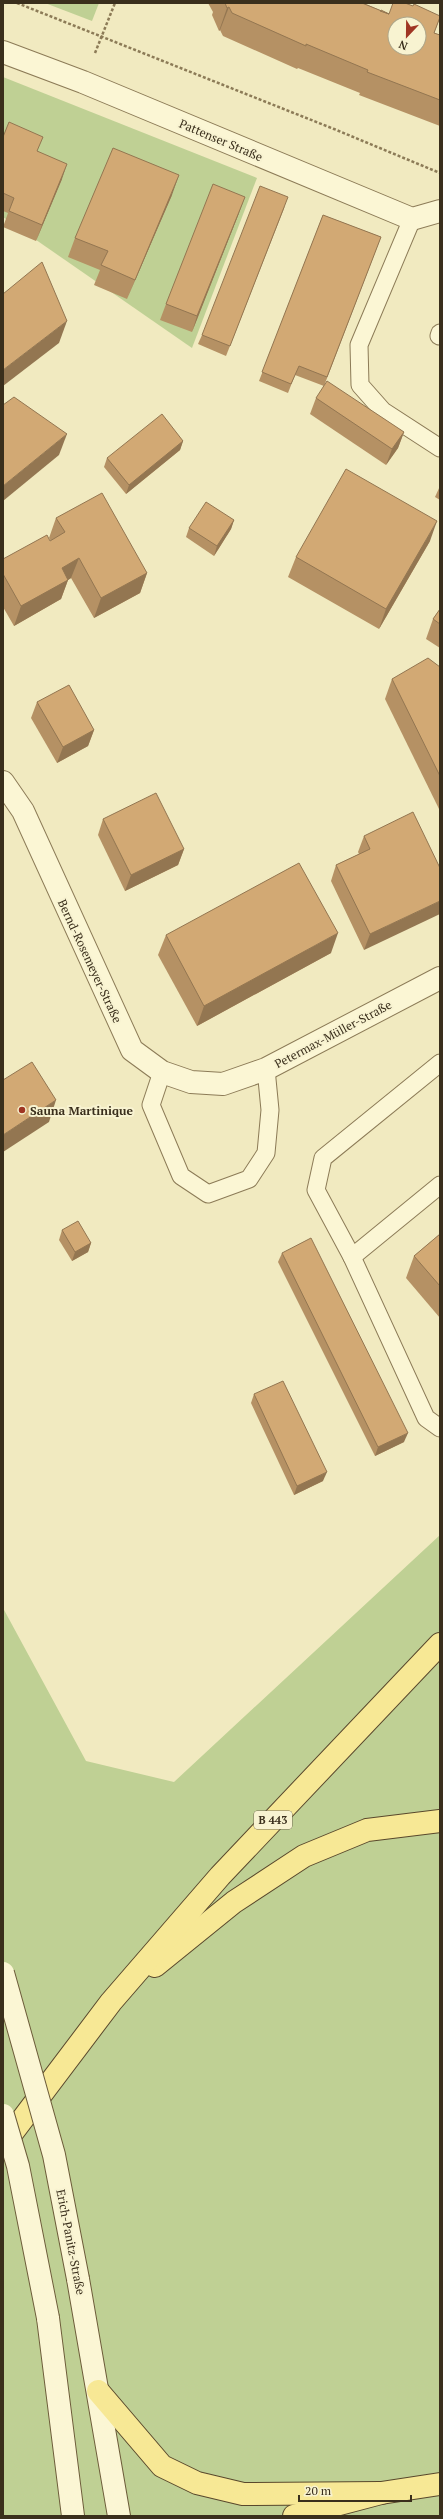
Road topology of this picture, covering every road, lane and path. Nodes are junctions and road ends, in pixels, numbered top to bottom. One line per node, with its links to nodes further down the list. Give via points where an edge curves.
1 (17, 3): 3 (path)
2 (115, 3): 3 (path)
3 (101, 37): 5 (path); 6 (path)
4 (3, 52): 5 (street, Pattenser Straße)
5 (83, 82): 8 (street, Pattenser Straße)
6 (440, 173)
7 (440, 211): 8 (street)
8 (412, 219): 9 (lane, via 359,345 360,385 383,411)
9 (440, 448)
10 (3, 782): 14 (street, Bernd-Rosemeyer-Straße, via 22,811 132,1050)
11 (440, 978): 13 (street, Petermax-Müller-Straße)
12 (440, 1063): 17 (lane, via 323,1158 316,1190)
13 (266, 1069): 14 (lane, via 270,1110 266,1153 249,1179 208,1194 180,1176 152,1105); 15 (street, Petermax-Müller-Straße)
14 (162, 1072): 15 (street, Bernd-Rosemeyer-Straße, via 191,1082)
15 (223, 1084)
16 (440, 1185): 17 (lane)
17 (352, 1257): 18 (lane, via 426,1418)
18 (440, 1428)
19 (440, 1644): 22 (main road, B 443, via 220,1876)
20 (440, 1821): 22 (main road, via 367,1830 304,1856 234,1902)
21 (3, 1973): 27 (street, Erich-Panitz-Straße, bridge, via 54,2156)
22 (111, 2002): 24 (main road, B 443)
23 (3, 2115): 30 (street, bridge, via 18,2166 48,2318)
24 (26, 2115): 25 (main road); 26 (main road, B 443)
25 (3, 2134)
26 (3, 2146)
27 (98, 2391): 29 (main road, via 162,2466 197,2483 243,2494); 31 (street, Erich-Panitz-Straße)
28 (440, 2484): 29 (main road)
29 (381, 2493): 32 (main road)
30 (73, 2516)
31 (119, 2516)
32 (294, 2516)

